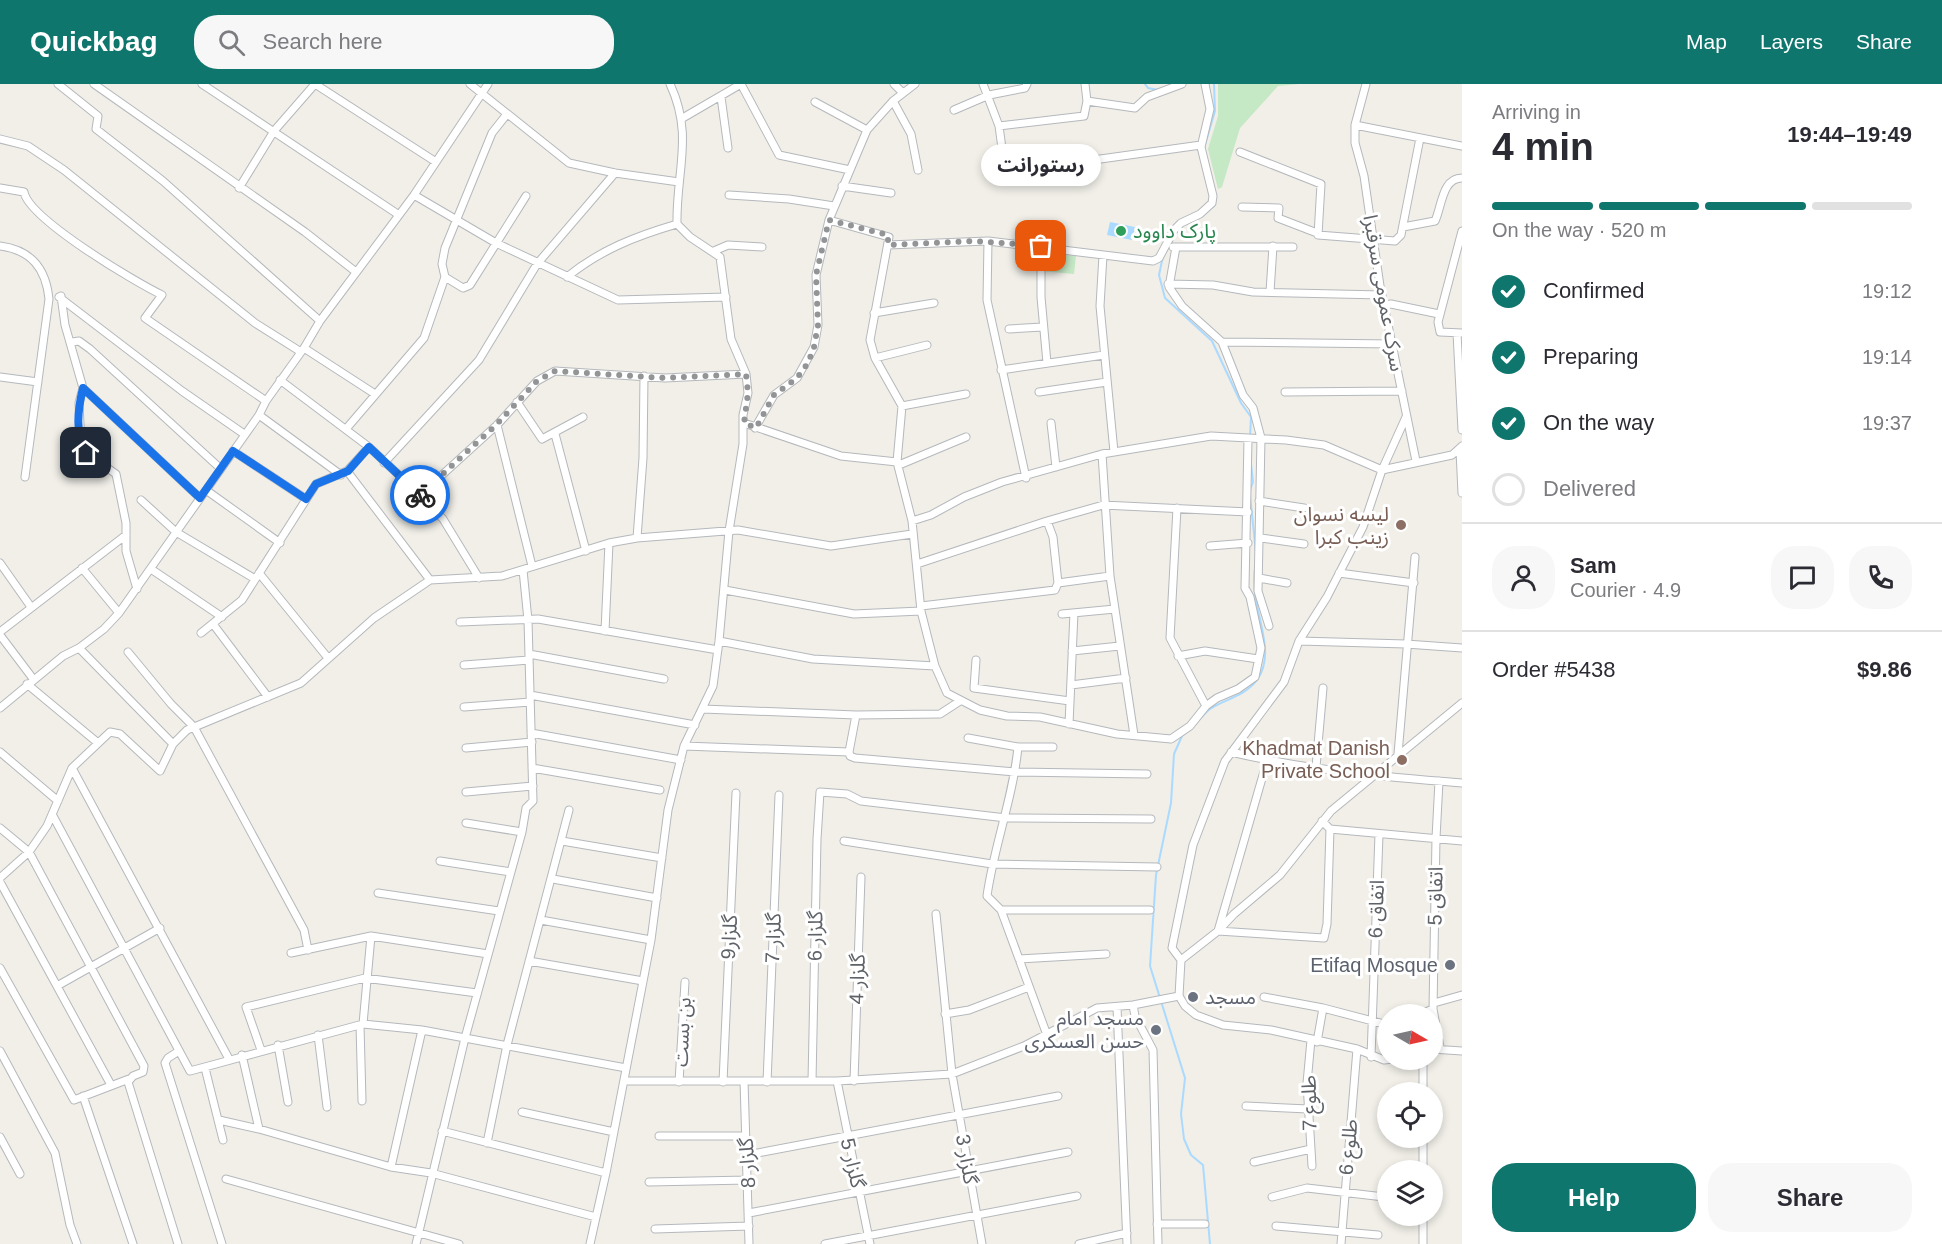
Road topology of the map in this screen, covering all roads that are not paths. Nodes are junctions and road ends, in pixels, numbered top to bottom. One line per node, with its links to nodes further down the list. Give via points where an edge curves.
1 (58, 84): 86 (street, via 95,112 96,129 179,194)
2 (94, 84): 45 (street)
3 (202, 84): 30 (street)
4 (315, 84): 30 (street); 37 (street)
5 (470, 84): 17 (street)
6 (488, 84): 17 (street)
7 (670, 84): 26 (street)
8 (741, 84): 20 (street); 38 (street, via 780,155)
9 (894, 84): 18 (street)
10 (915, 84): 18 (street)
11 (983, 84): 19 (street)
12 (1027, 84): 19 (street, via 1026,88)
13 (1085, 84): 22 (street)
14 (1182, 84): 22 (street, via 1147,97 1135,108)
15 (1205, 84): 33 (street, via 1210,109)
16 (1366, 84): 27 (street)
17 (483, 92): 25 (street); 37 (street)
18 (903, 93): 21 (street)
19 (989, 95): 24 (street); 28 (street)
20 (721, 97): 26 (street); 35 (street)
21 (893, 101): 29 (street); 39 (street, via 911,134)
22 (1087, 101): 28 (street, via 1084,116)
23 (815, 102): 29 (street)
24 (954, 110)
25 (507, 114): 40 (street, via 569,162); 54 (street, via 492,133)
26 (681, 119): 42 (street)
27 (1355, 125): 31 (street); 60 (street, سرک عمومی سرقبرا)
28 (999, 126): 33 (street, via 1006,178 1038,176 1042,167)
29 (867, 130): 38 (street)
30 (274, 131): 45 (street); 52 (street)
31 (1420, 138): 34 (street); 56 (street)
32 (0, 139): 94 (street, via 28,146 64,170 255,323)
33 (1200, 144): 69 (street, via 1212,203 1181,223)
34 (1462, 146)
35 (728, 148)
36 (1240, 152): 58 (street, via 1321,184)
37 (436, 162): 47 (street)
38 (850, 170): 43 (street)
39 (918, 170)
40 (615, 173): 42 (street); 72 (street)
41 (1462, 178): 56 (street, via 1447,185 1435,220)
42 (680, 182): 55 (street)
43 (842, 186): 46 (street); 50 (street)
44 (0, 188): 111 (street, via 24,192 26,201 57,228 107,265 162,295 145,318)
45 (239, 188): 73 (street)
46 (891, 193)
47 (414, 195): 52 (street); 54 (street)
48 (729, 195): 50 (street)
49 (526, 196): 61 (street)
50 (834, 206): 53 (street)
51 (1242, 207): 58 (street, via 1279,208 1279,219)
52 (399, 215): 73 (street)
53 (829, 220): 62 (street, via 888,235); 120 (street, via 816,275 818,325 814,347 797,378 774,395)
54 (456, 222): 61 (street); 74 (street, via 445,248)
55 (677, 224): 70 (street); 75 (street, via 620,243 590,258)
56 (1403, 227): 60 (street, via 1395,241)
57 (1462, 231): 85 (street)
58 (1317, 233): 60 (street)
59 (988, 241): 62 (street); 64 (street); 98 (street, via 986,293)
60 (1374, 241): 78 (street, سرک عمومی سرقبرا)
61 (496, 243): 72 (street); 74 (street, via 466,287)
62 (888, 245): 84 (street)
63 (0, 246): 81 (street, via 17,248 37,261)
64 (1041, 246): 71 (street); 87 (street)
65 (1273, 246): 66 (street); 67 (street); 77 (street)
66 (1176, 247): 69 (street); 76 (street)
67 (1293, 247)
68 (762, 248): 70 (street, via 728,245)
69 (1165, 248): 71 (street, via 1153,261)
70 (714, 251): 80 (street, via 720,257)
71 (1103, 255): 95 (street, via 1100,306)
72 (537, 264): 75 (street); 134 (street, via 479,360)
73 (356, 272): 86 (street)
74 (445, 277): 109 (street, via 424,338)
75 (567, 277): 80 (street, via 618,300)
76 (1168, 284): 77 (street); 91 (street, via 1182,306)
77 (1270, 292): 78 (street)
78 (1382, 295): 83 (street, سرک عمومی سرقبرا)
79 (61, 296): 81 (street); 90 (street); 123 (street)
80 (726, 297): 99 (street, via 731,339)
81 (49, 299): 103 (street)
82 (934, 303): 84 (street)
83 (1385, 305): 85 (street); 92 (street, سرک عمومی سرقبرا)
84 (874, 313): 96 (street, via 870,340)
85 (1439, 314): 89 (street, via 1440,332)
86 (320, 321): 94 (street)
87 (1043, 327): 88 (street); 97 (street)
88 (1009, 329)
89 (1460, 333): 122 (street)
90 (72, 342): 105 (street); 137 (street, via 79,341 90,349)
91 (1222, 342): 92 (street); 126 (street, via 1243,395 1253,408)
92 (1393, 344): 106 (street, سرک عمومی سرقبرا)
93 (927, 345): 96 (street)
94 (302, 350): 102 (street); 109 (street)
95 (1104, 355): 97 (street); 104 (street)
96 (875, 358): 113 (street)
97 (1047, 363): 98 (street)
98 (1001, 370): 141 (street)
99 (746, 374): 100 (street); 117 (street)
100 (644, 376): 112 (street, via 555,371 537,381); 159 (street)
101 (0, 377): 103 (street)
102 (280, 380): 111 (street); 121 (street)
103 (38, 382): 140 (street)
104 (1107, 382): 107 (street); 131 (street)
105 (83, 388): 145 (street); 158 (street, via 79,403 81,445 116,474)
106 (1402, 391): 108 (street); 116 (street, سرک عمومی سرقبرا)
107 (1039, 392)
108 (1285, 392)
109 (375, 394): 121 (street)
110 (966, 394): 113 (street)
111 (266, 401): 114 (street)
112 (517, 402): 119 (street); 124 (street, via 542,439)
113 (902, 406): 135 (street)
114 (259, 415): 123 (street); 139 (street)
115 (584, 417): 124 (street)
116 (1406, 417): 133 (street, سرک عمومی سرقبرا); 138 (street)
117 (744, 423): 120 (street); 155 (street)
118 (1051, 423): 136 (street)
119 (496, 425): 144 (street); 170 (street)
120 (756, 428): 135 (street, via 841,456)
121 (346, 429): 128 (street)
122 (1462, 430)
123 (244, 434): 130 (street)
124 (555, 434): 166 (street)
125 (966, 437): 135 (street)
126 (1261, 438): 127 (street); 138 (street, via 1324,445); 148 (street)
127 (1248, 439): 131 (street, via 1211,436); 152 (street)
128 (369, 447): 134 (street); 139 (street)
129 (1461, 449): 133 (street); 143 (street)
130 (233, 451): 137 (street); 146 (street)
131 (1114, 452): 132 (street)
132 (1102, 454): 136 (street); 149 (street)
133 (1416, 462): 138 (street)
134 (384, 463): 144 (street)
135 (898, 464): 154 (street)
136 (1056, 467): 141 (street)
137 (221, 469): 142 (street)
138 (1382, 470): 174 (street, via 1363,527)
139 (344, 473): 146 (street, via 316,484); 179 (street)
140 (25, 477)
141 (1026, 478): 154 (street, via 983,489)
142 (206, 489): 145 (street); 161 (street)
143 (1462, 493)
144 (420, 495): 178 (street, via 442,519)
145 (200, 498): 156 (street)
146 (306, 499): 161 (street)
147 (141, 500): 156 (street)
148 (1259, 501): 151 (street); 160 (street)
149 (1103, 505): 150 (street); 153 (street); 176 (street)
150 (1177, 508): 152 (street); 208 (street, via 1170,638)
151 (1304, 508)
152 (1248, 512): 163 (street)
153 (1047, 520): 169 (street); 182 (street, via 1053,537)
154 (912, 521): 157 (street)
155 (729, 531): 157 (street, via 831,546); 159 (street); 184 (street)
156 (176, 532): 172 (street); 175 (street)
157 (912, 534): 169 (street)
158 (126, 535): 171 (street); 183 (street, via 126,551)
159 (637, 538): 162 (street)
160 (1261, 538): 164 (street); 177 (street)
161 (280, 543): 175 (street)
162 (609, 543): 166 (street); 196 (street)
163 (1248, 543): 165 (street); 211 (street, via 1245,588 1261,648)
164 (1304, 544)
165 (1210, 546)
166 (586, 551): 170 (street)
167 (1415, 557): 181 (street)
168 (0, 563): 185 (street)
169 (917, 564): 186 (street)
170 (532, 566): 173 (street)
171 (82, 568): 185 (street); 188 (street)
172 (151, 569): 183 (street); 191 (street)
173 (523, 570): 178 (street); 192 (street)
174 (1339, 573): 181 (street); 200 (street)
175 (257, 576): 191 (street, via 243,600); 210 (street)
176 (1110, 576): 182 (street); 187 (street)
177 (1259, 578): 180 (street); 195 (street, via 1258,591)
178 (479, 579): 179 (street)
179 (430, 580): 210 (street, via 374,618)
180 (1287, 583)
181 (1414, 583): 201 (street)
182 (1058, 584): 186 (street, via 1055,590)
183 (137, 589): 188 (street)
184 (725, 590): 186 (street, via 854,614); 199 (street)
185 (31, 607): 197 (street)
186 (921, 608): 214 (street)
187 (1115, 609): 189 (street); 202 (street)
188 (119, 613): 203 (street)
189 (1074, 613): 190 (street); 207 (street)
190 (1062, 614)
191 (222, 617): 194 (street)
192 (528, 620): 193 (street); 196 (street); 209 (street)
193 (460, 622)
194 (213, 624): 198 (street); 220 (street)
195 (1269, 626)
196 (605, 631): 205 (street)
197 (0, 633): 217 (street)
198 (201, 633)
199 (719, 641): 205 (street); 214 (street, via 813,659)
200 (1299, 641): 201 (street); 247 (street, via 1284,682)
201 (1406, 644): 204 (street); 248 (street)
202 (1120, 646): 207 (street); 215 (street)
203 (79, 648): 217 (street); 240 (street)
204 (1462, 648)
205 (718, 650): 228 (street, via 713,686)
206 (128, 651): 234 (street)
207 (1072, 651): 218 (street)
208 (1178, 656): 211 (street, via 1205,651); 225 (street)
209 (529, 657): 213 (street); 216 (street); 221 (street)
210 (328, 658): 220 (street, via 301,682)
211 (1258, 659): 225 (street, via 1255,677)
212 (976, 660): 222 (street, via 974,688)
213 (464, 665)
214 (935, 666): 223 (street, via 947,693)
215 (1126, 678): 218 (street); 236 (street)
216 (664, 679)
217 (31, 682): 227 (street); 239 (street)
218 (1071, 685): 222 (street)
219 (1323, 688): 251 (street)
220 (268, 697): 234 (street)
221 (530, 698): 226 (street); 233 (street); 235 (street)
222 (1070, 700): 232 (street)
223 (960, 701): 231 (street, via 940,714); 232 (street, via 1007,716 1040,717)
224 (1462, 703): 230 (street)
225 (1206, 706): 236 (street, via 1190,726 1171,739)
226 (464, 707)
227 (0, 708)
228 (703, 709): 231 (street); 233 (street)
229 (1462, 710): 230 (street)
230 (1452, 711): 248 (street)
231 (856, 715): 246 (street)
232 (1070, 724): 236 (street)
233 (695, 725): 241 (street)
234 (194, 727): 240 (street); 300 (street, via 304,930)
235 (531, 733): 238 (street); 249 (street)
236 (1134, 735)
237 (968, 738): 242 (street)
238 (532, 742): 244 (street); 253 (street)
239 (98, 743): 240 (street, via 110,732 120,734 160,771); 252 (street)
240 (173, 744)
241 (684, 746): 246 (street); 249 (street)
242 (1018, 747): 243 (street); 254 (street)
243 (1053, 747)
244 (466, 748)
245 (0, 752): 264 (street)
246 (849, 752): 254 (street, via 855,758)
247 (1231, 752): 250 (street); 305 (street, via 1193,845 1172,944)
248 (1398, 754): 256 (street)
249 (681, 759): 280 (street, via 668,810)
250 (1267, 761): 251 (street); 296 (street)
251 (1316, 767): 256 (street)
252 (72, 768): 264 (street); 295 (street)
253 (532, 768): 259 (street); 260 (street)
254 (1016, 772): 255 (street); 267 (street)
255 (1147, 774)
256 (1374, 775): 257 (street); 269 (street)
257 (1439, 781): 258 (street); 275 (street, اتفاق 5)
258 (1462, 783)
259 (533, 786): 261 (street); 273 (street, via 533,801 526,807)
260 (660, 790)
261 (466, 792)
262 (736, 793): 353 (street, گلزار9)
263 (779, 795): 355 (street, گلزار 7)
264 (58, 801): 266 (street)
265 (569, 810): 276 (street)
266 (53, 816): 279 (street); 299 (street)
267 (1005, 819): 268 (street); 282 (street); 350 (street, گلزار 6, via 820,792)
268 (1151, 819)
269 (1322, 821): 272 (street); 296 (street, via 1280,875)
270 (466, 823): 273 (street)
271 (0, 828): 279 (street)
272 (1330, 830): 274 (street); 296 (street, via 1324,938)
273 (522, 832): 284 (street)
274 (1379, 834): 275 (street); 324 (street, اتفاق 6)
275 (1436, 838): 278 (street); 318 (street, اتفاق 5)
276 (562, 841): 280 (street); 287 (street)
277 (844, 841): 282 (street)
278 (1462, 841)
279 (29, 852): 285 (street); 307 (street)
280 (662, 858): 289 (street)
281 (440, 861): 284 (street)
282 (992, 864): 283 (street); 290 (street, via 987,896)
283 (1157, 867)
284 (511, 872): 292 (street)
285 (1, 876): 312 (street)
286 (861, 877): 348 (street, گلزار 4)
287 (552, 879): 289 (street); 294 (street)
288 (378, 893): 292 (street)
289 (657, 898): 298 (street)
290 (1001, 910): 291 (street); 304 (street)
291 (1150, 910)
292 (499, 911): 302 (street)
293 (936, 914): 323 (street, گلزار 3)
294 (541, 920): 298 (street); 306 (street)
295 (160, 928): 299 (street); 343 (street)
296 (1218, 931): 305 (street)
297 (371, 936): 300 (street); 302 (street); 309 (street)
298 (651, 940): 310 (street)
299 (126, 948): 307 (street); 338 (street)
300 (308, 950): 301 (street)
301 (291, 953)
302 (488, 954): 314 (street)
303 (1106, 954): 304 (street)
304 (1019, 959): 313 (street)
305 (1182, 960): 316 (street)
306 (529, 961): 310 (street); 332 (street)
307 (92, 967): 312 (street); 347 (street, via 144,1066 143,1072)
308 (0, 968): 357 (street, via 74,1100)
309 (365, 978): 314 (street); 326 (street); 336 (street, via 246,1007)
310 (643, 981): 345 (street)
311 (685, 982): 352 (street, بن بست)
312 (57, 986): 356 (street)
313 (1029, 987): 323 (street, via 969,1010); 329 (street)
314 (477, 993): 330 (street)
315 (1462, 995): 319 (street)
316 (1175, 996): 320 (street); 331 (street, via 1196,1015 1223,1025 1271,1030)
317 (1264, 997): 322 (street)
318 (1433, 1004)
319 (1438, 1004)
320 (1133, 1005): 321 (street); 397 (street, via 1153,1050)
321 (1117, 1007): 329 (street, via 1097,1008); 405 (street)
322 (1323, 1008): 324 (street); 331 (street, طلوع 7)
323 (945, 1014): 346 (street, گلزار 3)
324 (1372, 1022): 325 (street); 341 (street, اتفاق 6)
325 (1377, 1023)
326 (361, 1024): 327 (street); 328 (street); 359 (street)
327 (422, 1030): 330 (street); 381 (street)
328 (318, 1035): 333 (street); 362 (street)
329 (1047, 1035): 346 (street)
330 (465, 1038): 332 (street); 368 (street)
331 (1314, 1041): 334 (street); 363 (street, طلوع 7, via 1307,1083)
332 (507, 1045): 345 (street); 375 (street)
333 (278, 1046): 336 (street); 360 (street)
334 (1357, 1049): 341 (street); 390 (street, طلوع 6)
335 (1443, 1049): 339 (street)
336 (261, 1050): 340 (street)
337 (0, 1051): 408 (street, via 55,1153)
338 (180, 1051): 344 (street, via 190,1071); 411 (street, via 165,1063)
339 (1462, 1051)
340 (242, 1055): 343 (street); 367 (street)
341 (1371, 1057): 342 (street)
342 (1377, 1058)
343 (229, 1059): 344 (street)
344 (205, 1068): 366 (street)
345 (626, 1068): 349 (street)
346 (952, 1074): 348 (street); 365 (street, گلزار 3)
347 (129, 1079): 356 (street); 410 (street)
348 (854, 1080): 351 (street)
349 (624, 1081): 352 (street); 369 (street)
350 (812, 1081): 351 (street); 355 (street)
351 (837, 1081): 372 (street, گلزار 5)
352 (679, 1082): 353 (street)
353 (723, 1082): 354 (street)
354 (744, 1082): 355 (street); 371 (street, گلزار 8)
355 (767, 1082)
356 (111, 1085): 357 (street)
357 (83, 1096): 409 (street)
358 (1058, 1096): 365 (street)
359 (362, 1101)
360 (288, 1102)
361 (1246, 1106): 363 (street)
362 (327, 1107)
363 (1308, 1109): 376 (street, طلوع 7)
364 (522, 1112): 369 (street)
365 (958, 1115): 372 (street); 382 (street, گلزار 3)
366 (219, 1120): 367 (street); 374 (street)
367 (259, 1129): 381 (street)
368 (442, 1131): 375 (street); 383 (street)
369 (614, 1132): 384 (street)
370 (659, 1136): 371 (street)
371 (745, 1136): 378 (street, گلزار 8)
372 (847, 1136): 378 (street); 389 (street, گلزار 5)
373 (0, 1137): 385 (street)
374 (223, 1140)
375 (487, 1143): 384 (street)
376 (1311, 1149): 379 (street); 380 (street, طلوع 7)
377 (1068, 1152): 382 (street)
378 (747, 1155): 387 (street, گلزار 8)
379 (1254, 1162)
380 (1312, 1166)
381 (391, 1167): 383 (street)
382 (969, 1171): 389 (street); 395 (street, گلزار 3)
383 (431, 1173): 396 (street); 404 (street)
384 (606, 1173): 396 (street)
385 (20, 1174)
386 (226, 1179): 404 (street)
387 (748, 1180): 388 (street); 394 (street, گلزار 8)
388 (649, 1182)
389 (860, 1191): 394 (street); 407 (street, گلزار 5)
390 (1344, 1194): 392 (street); 393 (street, via 1307,1188); 403 (street, طلوع 6)
391 (1077, 1196): 395 (street)
392 (1377, 1196)
393 (1272, 1197)
394 (749, 1213): 399 (street, گلزار 8)
395 (977, 1215): 407 (street); 418 (street, گلزار 3)
396 (596, 1217): 414 (street)
397 (1157, 1224): 398 (street); 421 (street)
398 (1205, 1224)
399 (749, 1226): 402 (street); 415 (street, گلزار 8)
400 (1276, 1226): 403 (street)
401 (1423, 1226): 423 (street)
402 (655, 1229)
403 (1342, 1231): 406 (street); 422 (street, طلوع 6)
404 (418, 1233): 412 (street); 413 (street)
405 (1126, 1233): 419 (street); 420 (street)
406 (1378, 1235)
407 (868, 1236): 416 (street); 417 (street, گلزار 5)
408 (77, 1244)
409 (133, 1244)
410 (178, 1244)
411 (222, 1244)
412 (416, 1244)
413 (459, 1244)
414 (590, 1244)
415 (749, 1244)
416 (825, 1244)
417 (870, 1244)
418 (982, 1244)
419 (1079, 1244)
420 (1127, 1244)
421 (1158, 1244)
422 (1341, 1244)
423 (1422, 1244)

